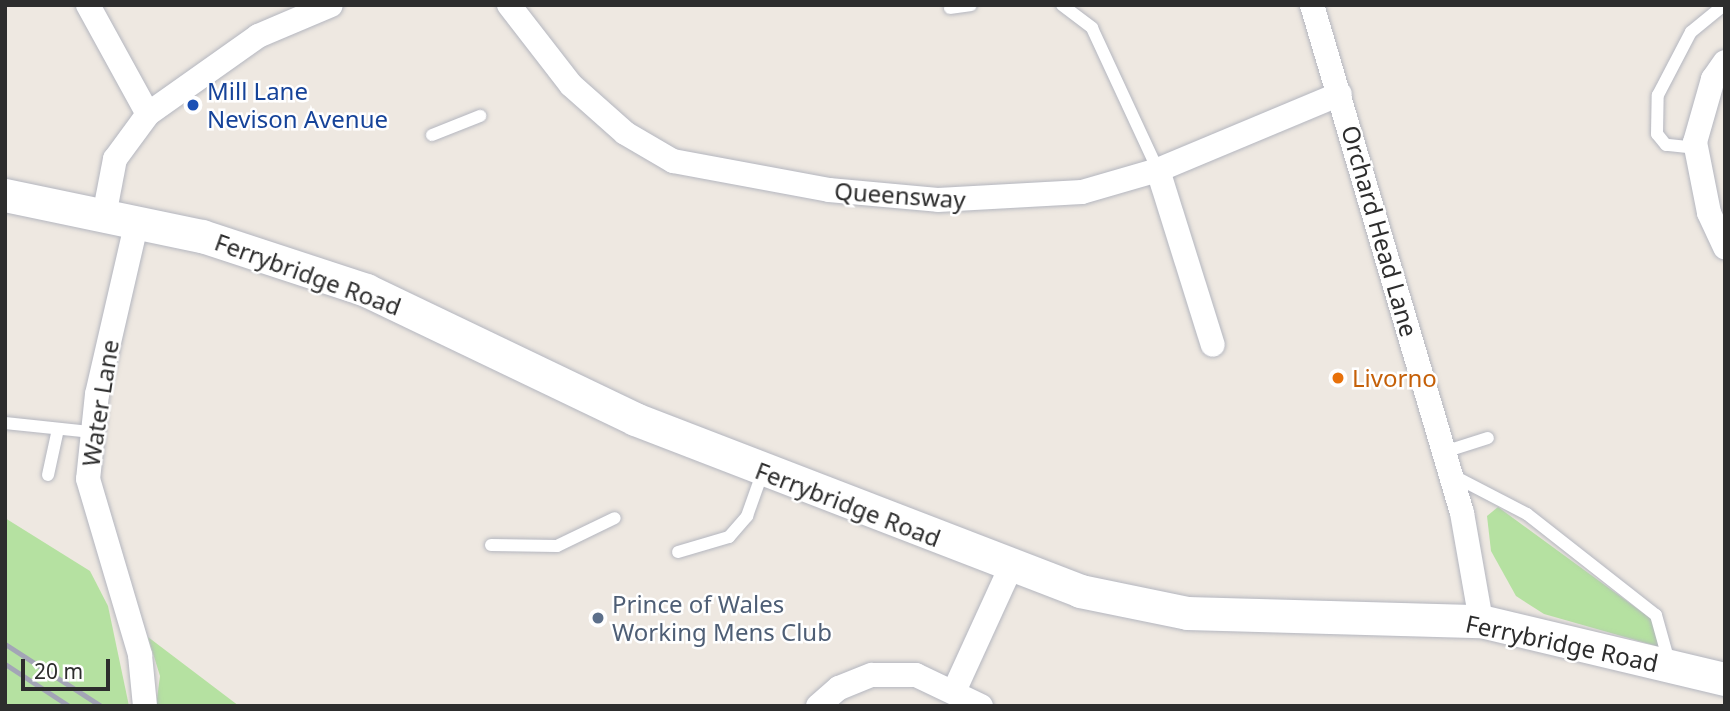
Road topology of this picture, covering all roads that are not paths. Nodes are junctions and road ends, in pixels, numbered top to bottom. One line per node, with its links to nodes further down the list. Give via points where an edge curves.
1 (88, 5): 12 (street)
2 (331, 5): 9 (street)
3 (509, 5): 16 (street, Queensway, via 571,86 625,133 673,161 728,175 938,200 1013,200 1082,192)
4 (971, 5): 8 (lane)
5 (1062, 5): 16 (lane, via 1092,28)
6 (1312, 5): 11 (street, Orchard Head Lane)
7 (1724, 5): 15 (lane, via 1691,32 1658,95 1657,134 1666,145)
8 (950, 8)
9 (293, 10): 12 (street)
10 (1725, 62): 15 (street, via 1713,79)
11 (1340, 94): 16 (street, Queensway); 26 (street, Orchard Head Lane)
12 (148, 114): 18 (street, via 115,159)
13 (480, 116): 14 (lane)
14 (432, 135)
15 (1697, 148): 20 (street, via 1709,213)
16 (1158, 170): 21 (street)
17 (5, 195): 18 (street, Ferrybridge Road)
18 (104, 216): 19 (street, Ferrybridge Road)
19 (136, 221): 24 (street, Water Lane); 27 (street, Ferrybridge Road, via 254,250 366,290 635,419)
20 (1725, 248)
21 (1213, 345)
22 (5, 423): 23 (lane)
23 (58, 429): 24 (lane); 28 (lane)
24 (90, 432): 37 (street, Water Lane, via 95,518 140,655)
25 (1488, 439): 26 (lane)
26 (1447, 463): 33 (street, Orchard Head Lane); 34 (lane, via 1527,514 1656,615 1668,644)
27 (763, 470): 31 (lane, via 747,516 729,537); 32 (street, Ferrybridge Road, via 837,494)
28 (48, 475)
29 (615, 518): 30 (lane, via 557,546)
30 (491, 545)
31 (678, 552)
32 (1010, 569): 33 (street, Ferrybridge Road, via 1187,613); 36 (street)
33 (1481, 621): 34 (street, Ferrybridge Road)
34 (1668, 665): 35 (street, Ferrybridge Road)
35 (1725, 679)
36 (955, 689): 38 (street, via 916,675 872,675 839,688); 39 (street)
37 (145, 706)
38 (818, 706)
39 (981, 706)

